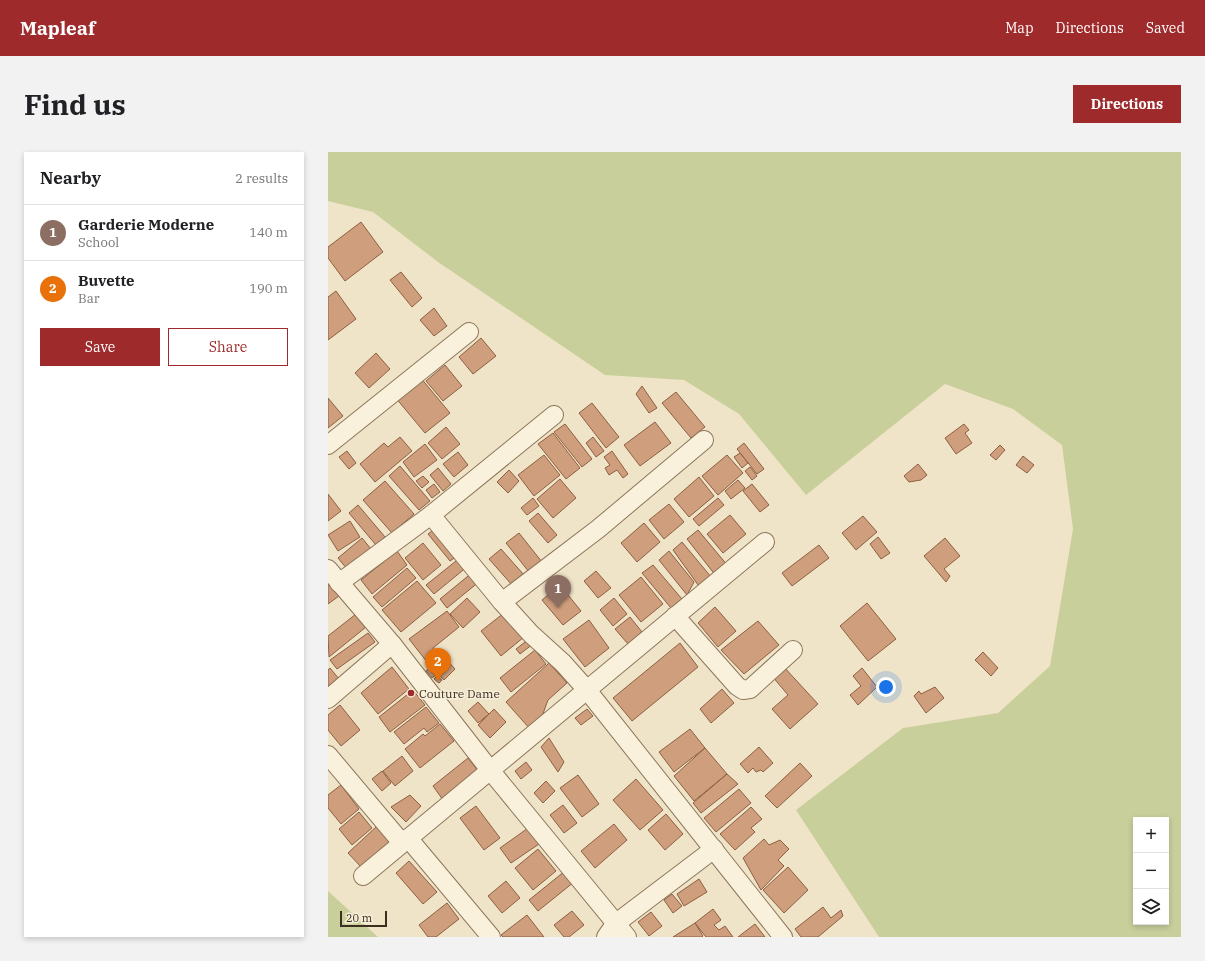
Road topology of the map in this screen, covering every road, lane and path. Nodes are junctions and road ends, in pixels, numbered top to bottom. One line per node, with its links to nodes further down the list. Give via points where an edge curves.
1 (468, 332): 4 (street)
2 (554, 415): 5 (street)
3 (704, 440): 9 (street, via 598,529)
4 (328, 445)
5 (431, 515): 8 (street); 9 (street)
6 (765, 542): 10 (street)
7 (328, 569): 8 (street)
8 (339, 583): 11 (street)
9 (502, 602): 13 (street)
10 (675, 616): 12 (street, via 736,686 743,690 750,689); 13 (street)
11 (392, 644): 14 (street); 16 (street)
12 (793, 650)
13 (587, 690): 16 (street); 18 (street)
14 (328, 699)
15 (328, 755): 17 (street)
16 (490, 770): 17 (street); 20 (street)
17 (405, 840): 19 (street); 21 (street)
18 (714, 849): 20 (street); 22 (street)
19 (363, 876)
20 (616, 933)
21 (491, 937)
22 (783, 937)

